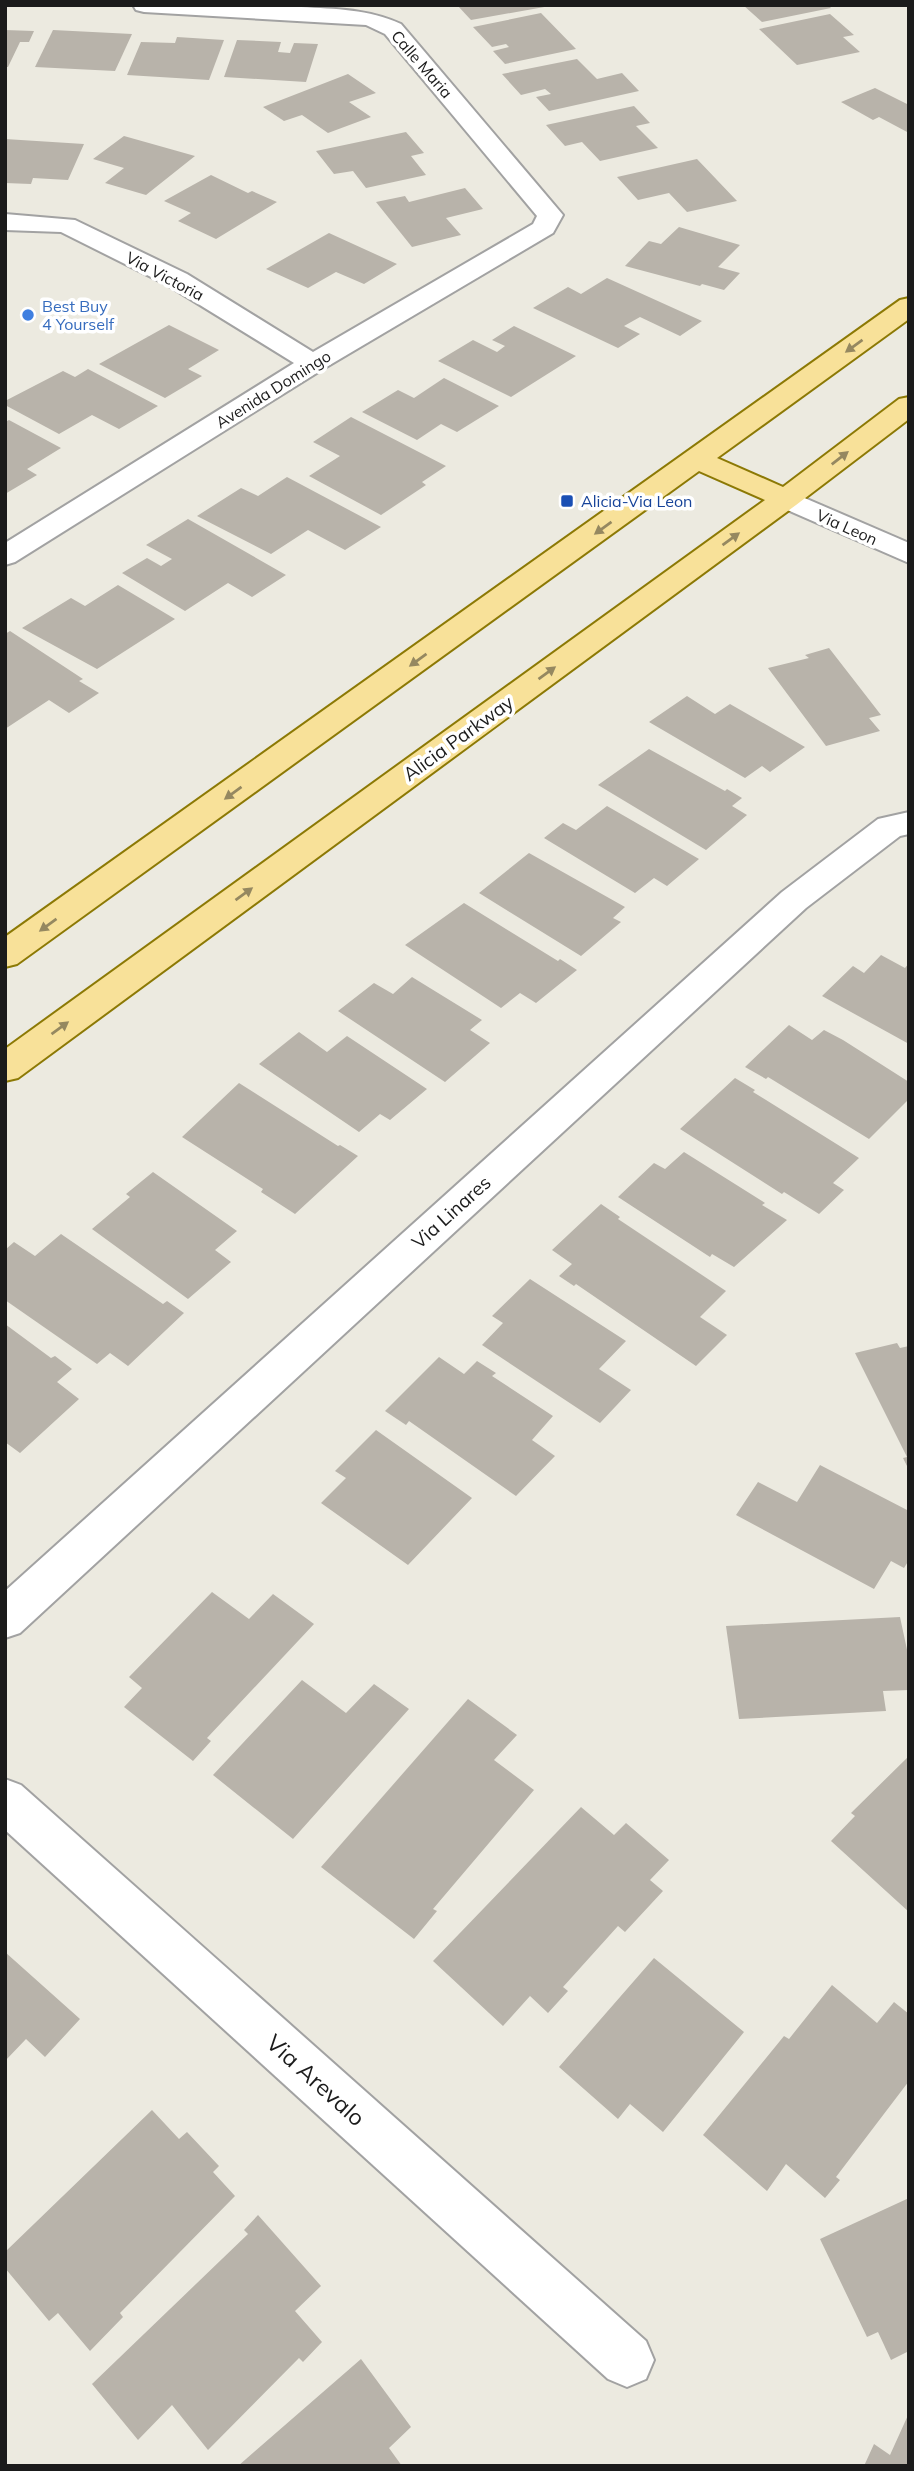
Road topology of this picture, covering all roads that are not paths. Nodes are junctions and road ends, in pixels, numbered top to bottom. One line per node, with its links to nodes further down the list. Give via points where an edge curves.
1 (144, 5): 2 (street, Calle Maria)
2 (199, 7): 4 (street, Calle Maria, via 371,19 393,29 550,215)
3 (5, 222): 6 (street, Via Victoria, via 66,225 178,280)
4 (544, 228): 6 (street, Avenida Domingo)
5 (909, 306): 8 (main road, one-way to 8)
6 (313, 363): 11 (street, Avenida Domingo)
7 (909, 405): 9 (main road, Alicia Parkway, one-way to 7)
8 (698, 460): 9 (main road); 13 (main road, one-way to 13)
9 (786, 499): 10 (street, Via Leon); 14 (main road, Alicia Parkway, one-way to 9)
10 (909, 554)
11 (5, 556)
12 (909, 823): 15 (street, Via Linares, via 890,827 794,900)
13 (5, 955)
14 (5, 1068)
15 (5, 1619)
16 (5, 1800): 17 (street, Via Arevalo)
17 (627, 2360)

